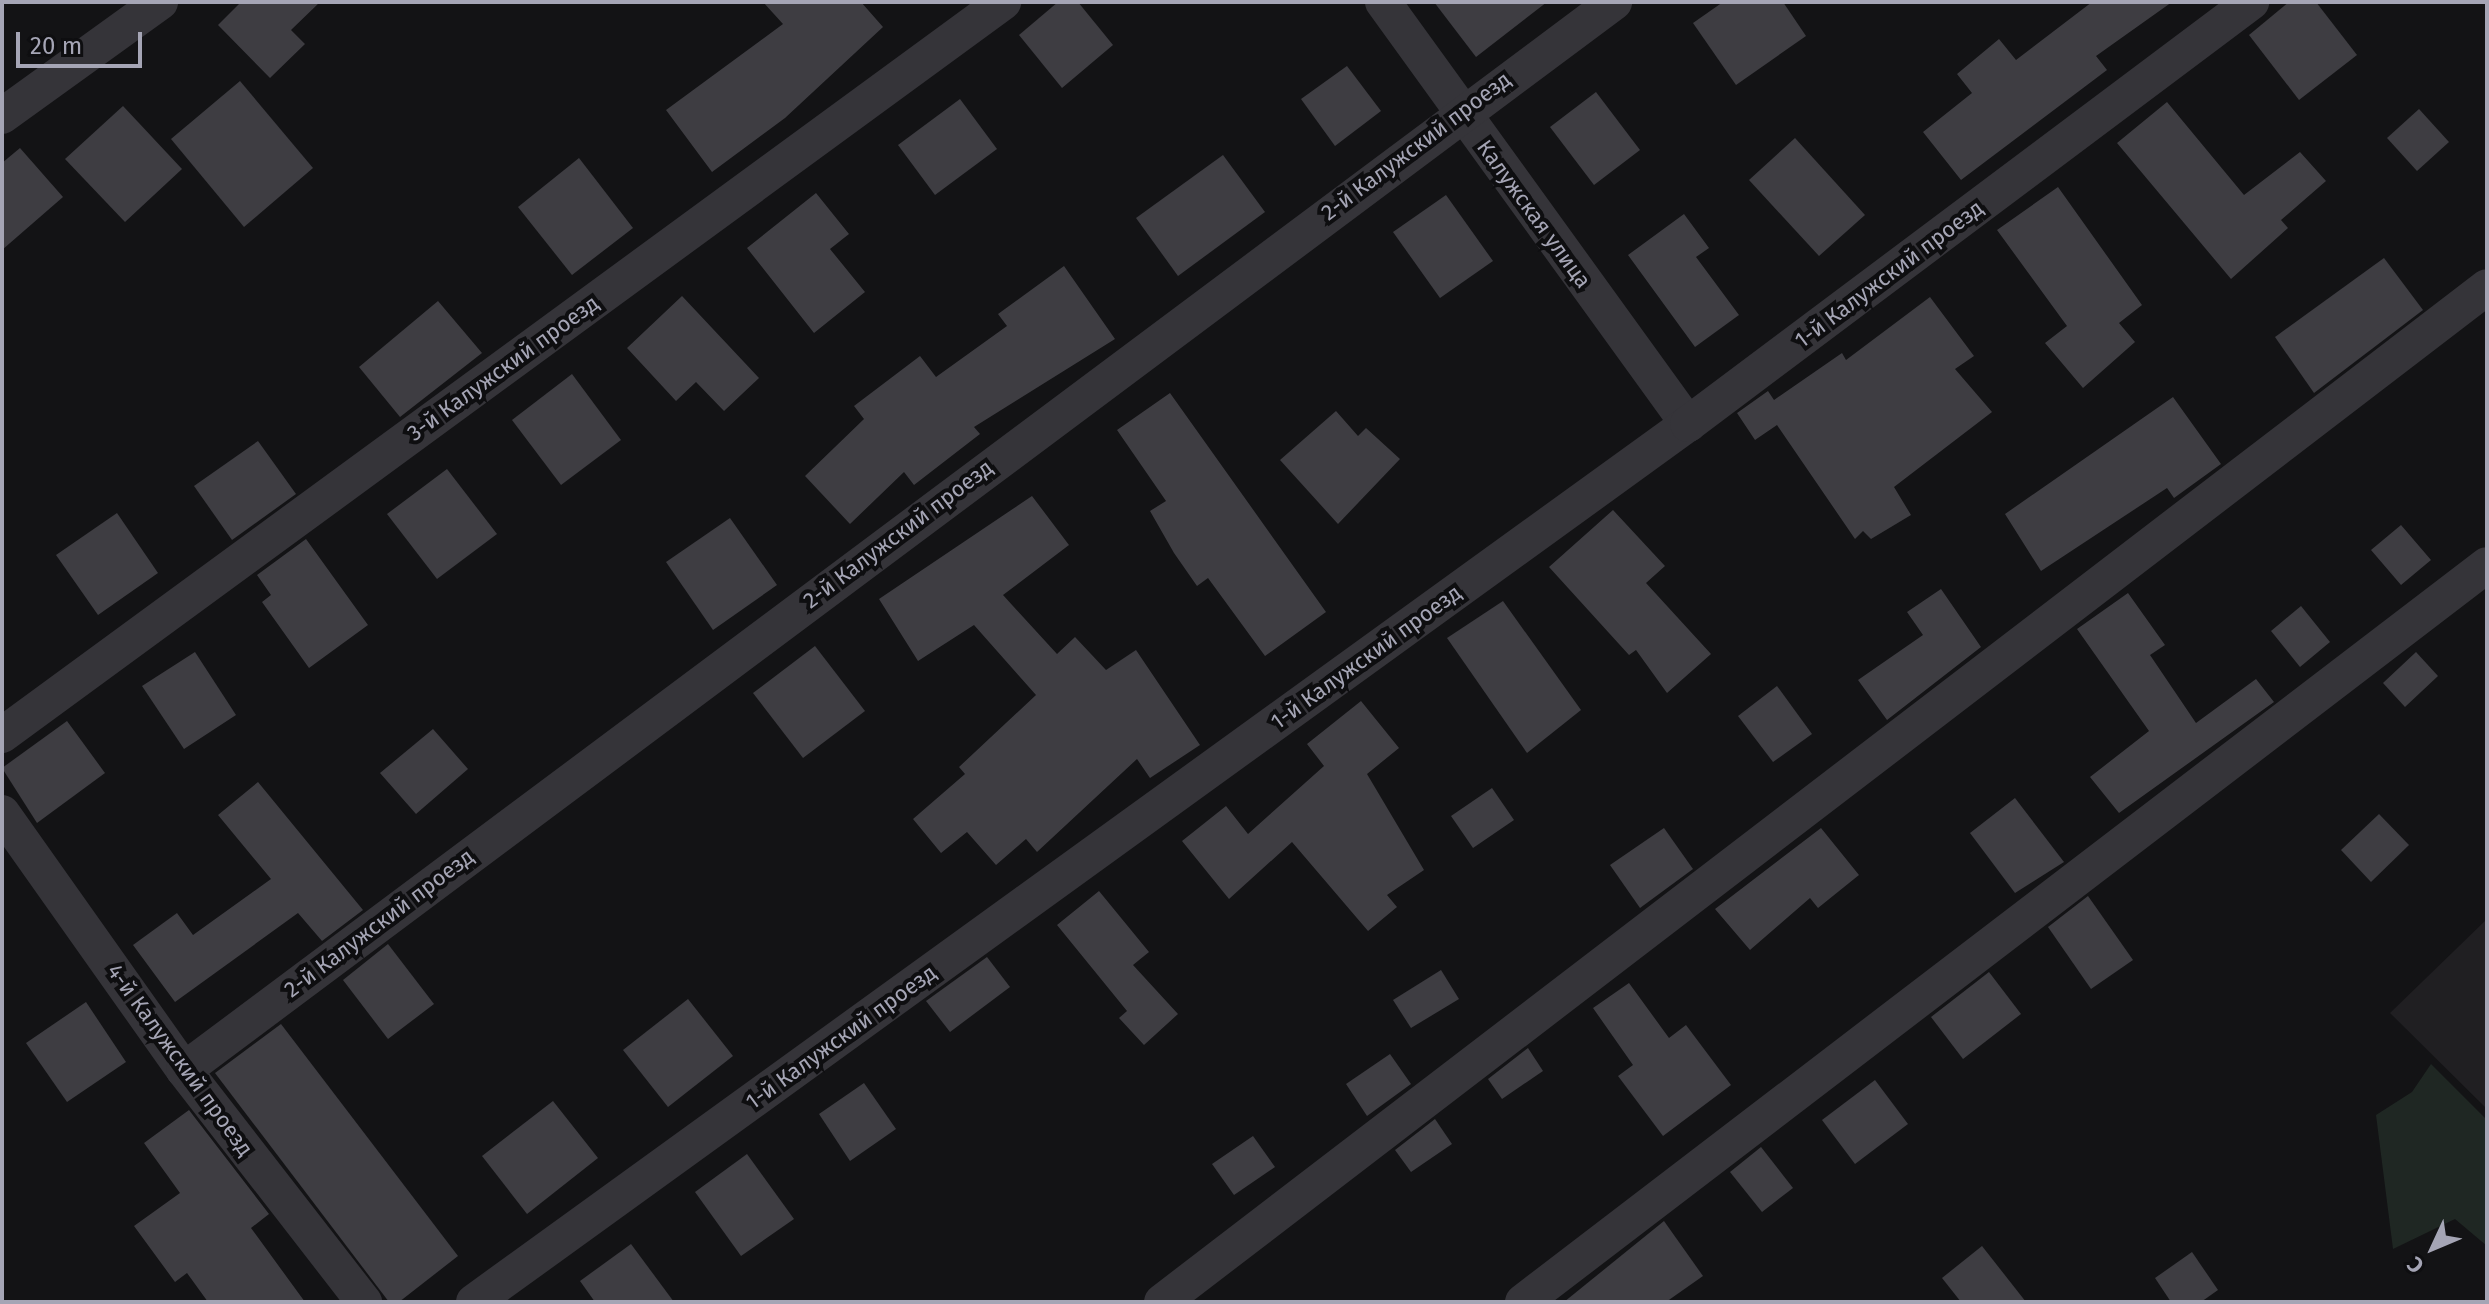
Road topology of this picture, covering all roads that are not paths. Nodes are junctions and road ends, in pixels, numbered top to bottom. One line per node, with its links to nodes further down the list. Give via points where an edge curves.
1 (160, 2): 7 (street)
2 (1003, 2): 11 (street, 3-й Калужский проезд)
3 (1383, 2): 6 (street, Калужская улица)
4 (1614, 2): 6 (street, 2-й Калужский проезд)
5 (2251, 2): 9 (street, 1-й Калужский проезд)
6 (1460, 112): 9 (street, Калужская улица); 13 (street, 2-й Калужский проезд)
7 (2, 116)
8 (2487, 287): 16 (street)
9 (1688, 424): 15 (street, 1-й Калужский проезд)
10 (2487, 565): 17 (street)
11 (2, 735)
12 (2, 813): 13 (street, 4-й Калужский проезд)
13 (184, 1070): 14 (street, 4-й Калужский проезд)
14 (364, 1302)
15 (474, 1302)
16 (1162, 1302)
17 (1523, 1302)

